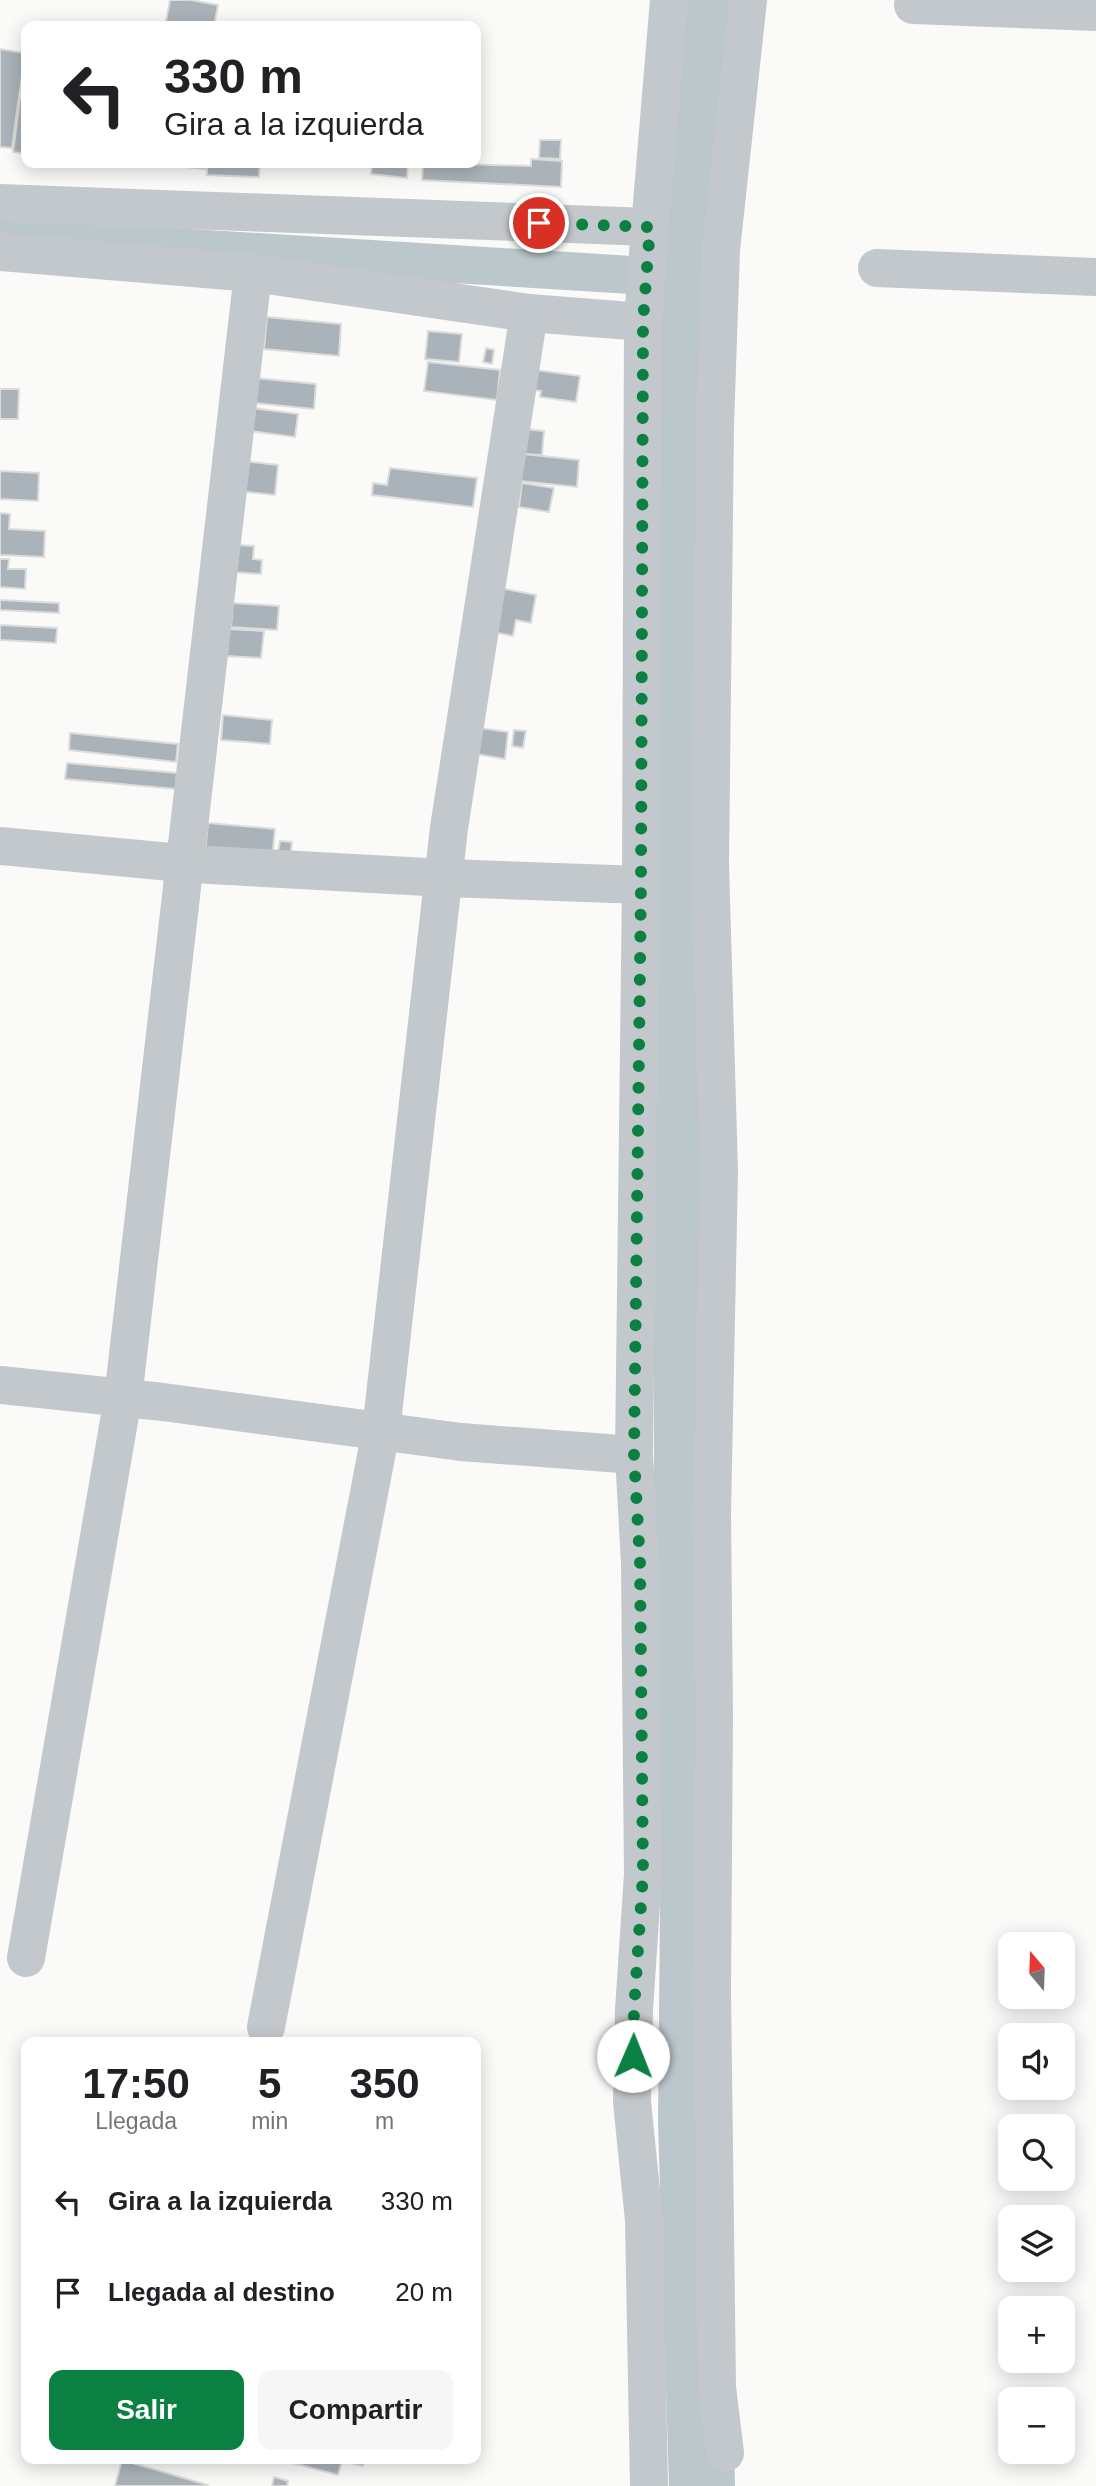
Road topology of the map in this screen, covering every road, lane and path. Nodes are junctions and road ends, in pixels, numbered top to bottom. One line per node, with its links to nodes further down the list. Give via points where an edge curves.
1 (669, 0): 6 (street)
2 (748, 0): 23 (street, via 721,250 710,864 719,1171 712,1513 712,1992 717,2387)
3 (913, 5): 4 (street)
4 (1096, 12)
5 (0, 203): 6 (street)
6 (650, 227): 12 (street)
7 (0, 251): 9 (street)
8 (877, 268): 10 (street)
9 (253, 273): 11 (street); 14 (street)
10 (1096, 277)
11 (529, 313): 12 (street); 15 (street)
12 (643, 322): 16 (street)
13 (0, 846): 14 (street)
14 (185, 864): 15 (street); 18 (street)
15 (445, 878): 16 (street); 19 (street)
16 (641, 885): 20 (street)
17 (0, 1385): 18 (street)
18 (123, 1398): 19 (street); 21 (street)
19 (381, 1431): 20 (street); 22 (street)
20 (634, 1455): 24 (street, via 640,1563 643,1874 632,2102 644,2220)
21 (26, 1958)
22 (266, 2027)
23 (725, 2452)
24 (649, 2486)

